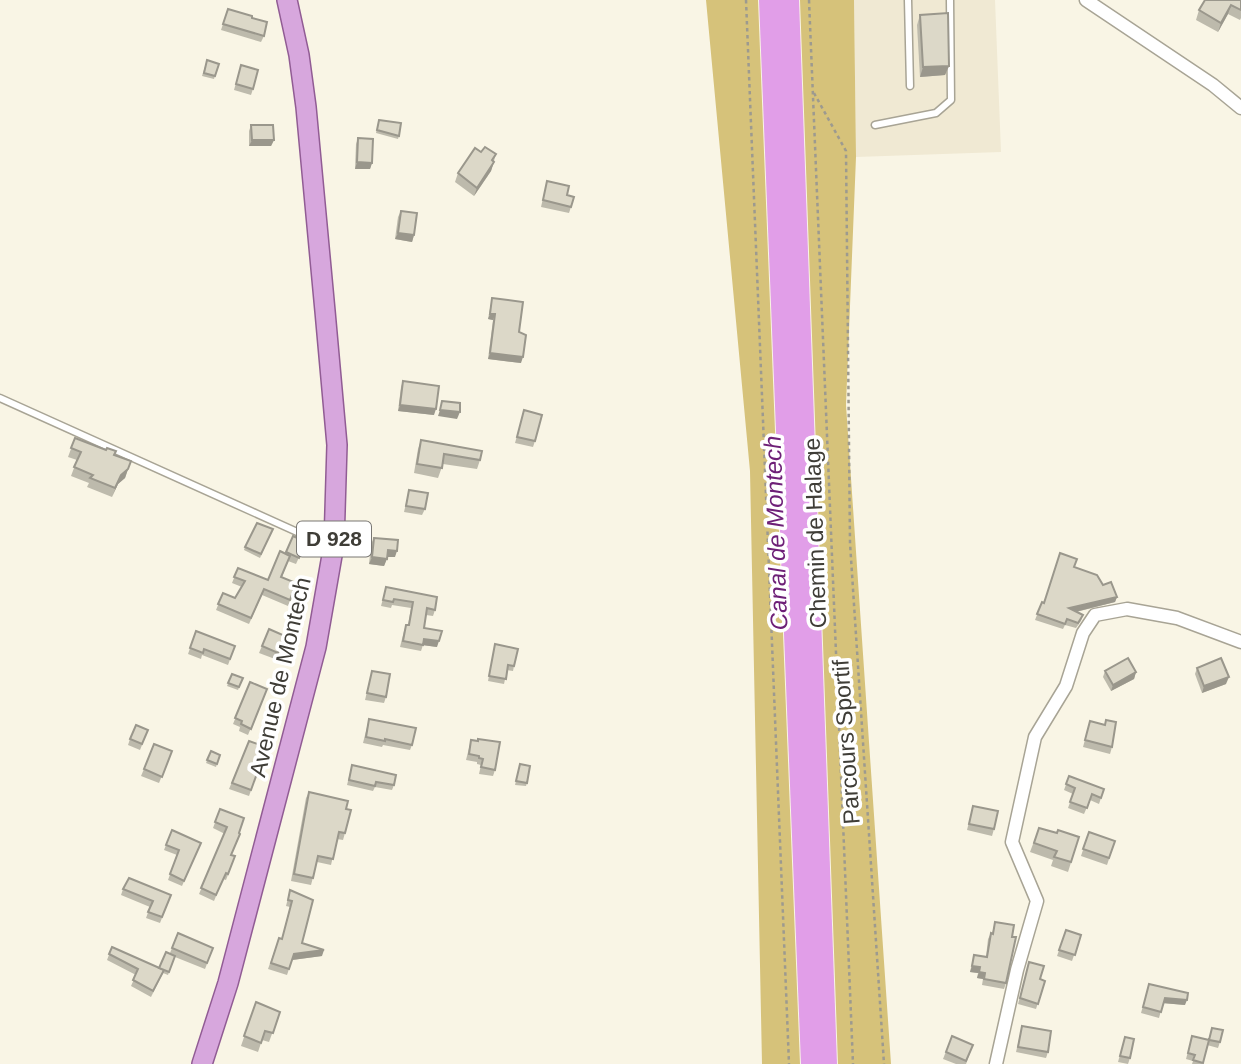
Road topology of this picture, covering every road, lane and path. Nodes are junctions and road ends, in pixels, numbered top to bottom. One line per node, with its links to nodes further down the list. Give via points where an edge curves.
1 (287, 0): 12 (main road, Avenue de Montech / D 928, via 306,107 337,445)
2 (747, 0): 15 (path, Chemin de Halage)
3 (809, 0): 8 (path, Chemin de Halage)
4 (908, 0): 7 (lane)
5 (950, 0): 10 (lane, via 951,100 936,113)
6 (1086, 0): 9 (street)
7 (910, 86)
8 (812, 91): 16 (path, Chemin de Halage); 17 (path, Parcours Sportif, via 846,151 850,543)
9 (1241, 108)
10 (876, 125)
11 (0, 398): 12 (lane, via 326,545)
12 (334, 544): 14 (main road, Avenue de Montech / D 928, via 316,647 228,983)
13 (1241, 642): 18 (street, via 1177,618 1127,610 1095,615 1083,633 1066,686 1035,737 1012,842 1037,901)
14 (202, 1064)
15 (789, 1064)
16 (853, 1064)
17 (884, 1064)
18 (996, 1064)

